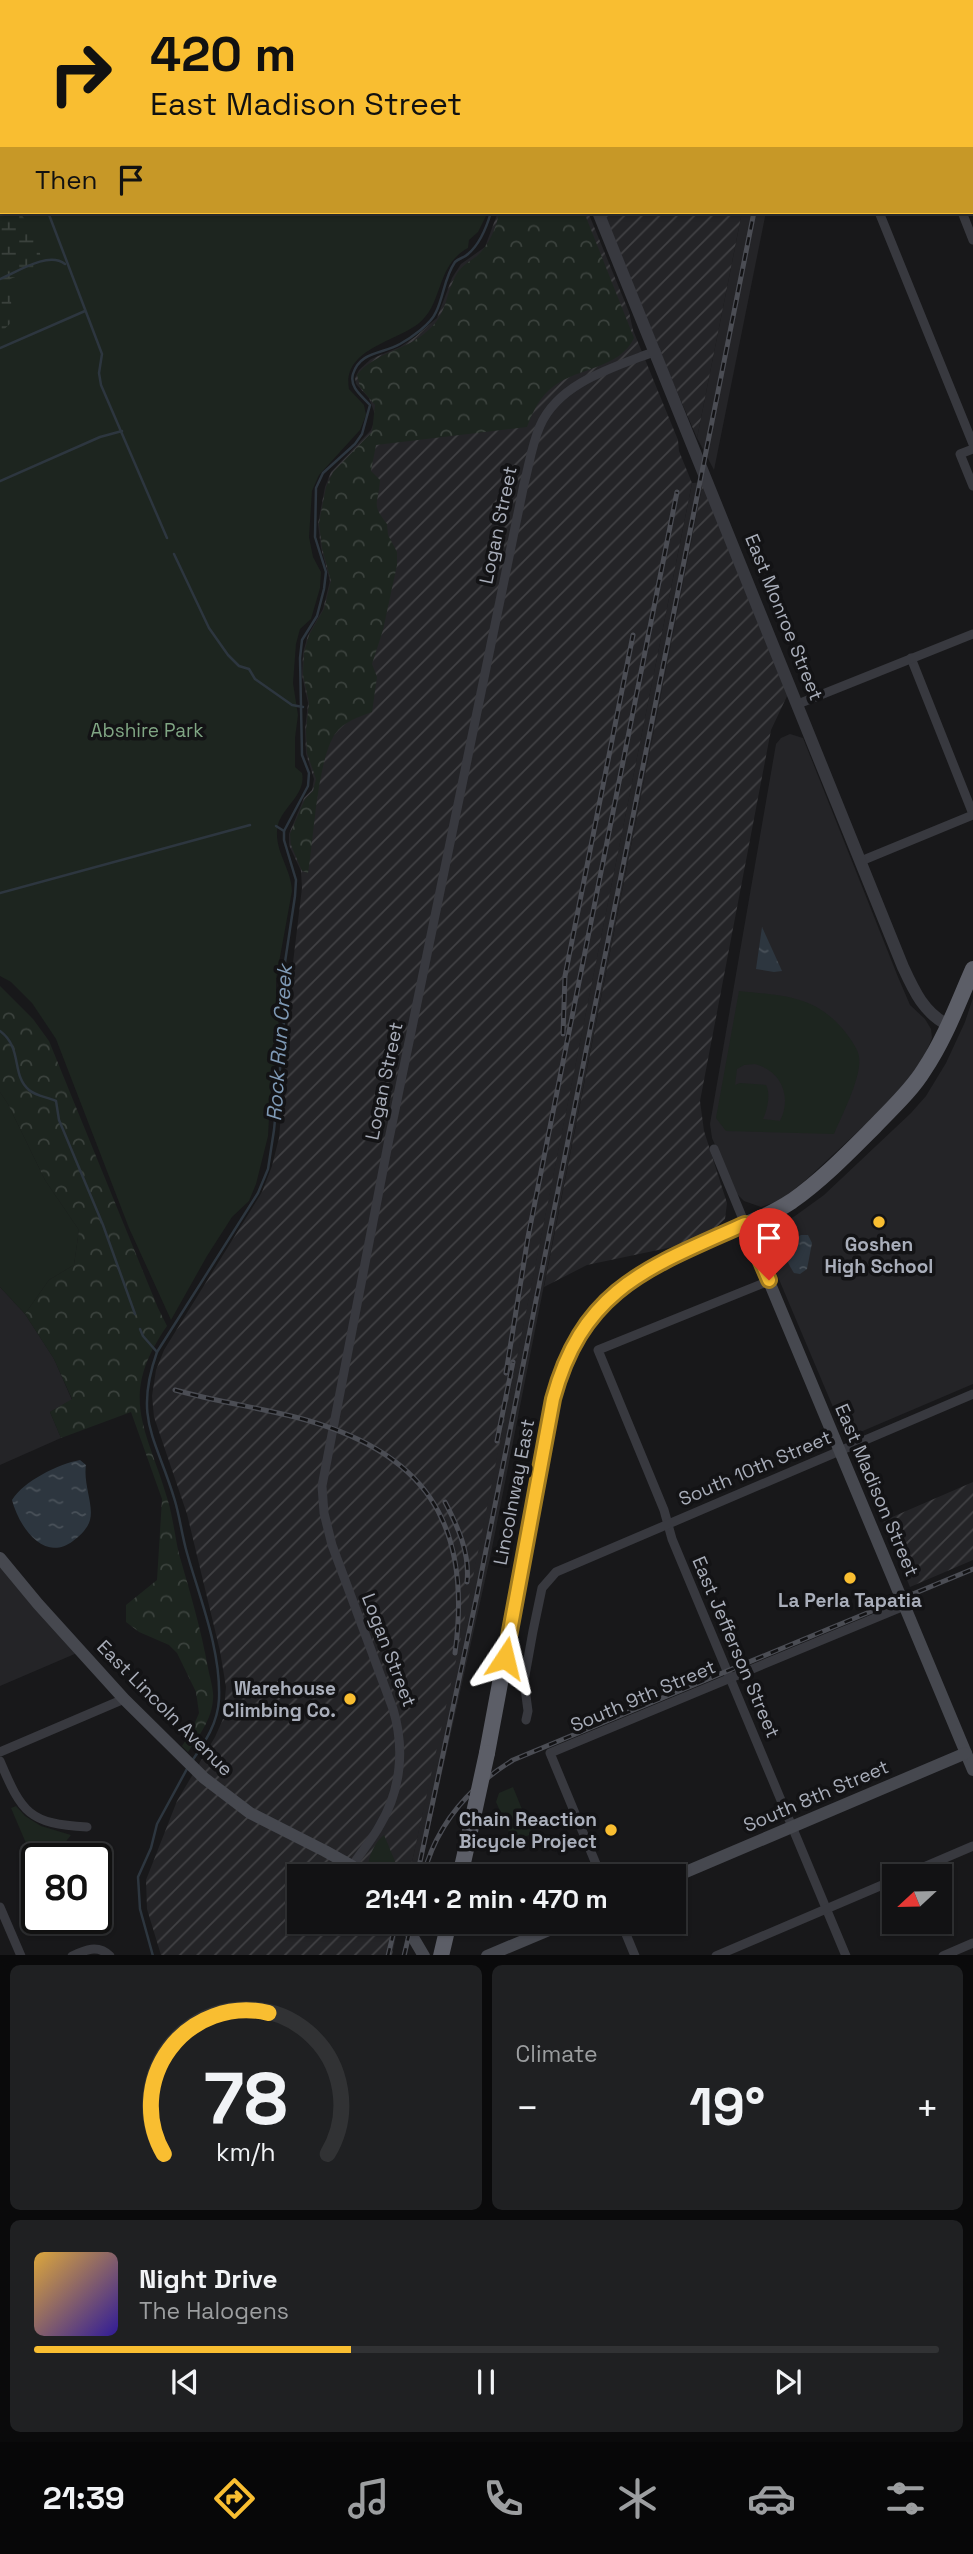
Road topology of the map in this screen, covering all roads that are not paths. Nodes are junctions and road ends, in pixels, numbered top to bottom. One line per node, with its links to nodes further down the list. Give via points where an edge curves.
1 (599, 214): 5 (street, East Monroe Street)
2 (880, 214): 6 (street)
3 (962, 214): 4 (street)
4 (973, 240)
5 (656, 351): 10 (street, East Monroe Street); 34 (street, Logan Street, via 572,388 555,402 539,427 389,1139 322,1486 332,1545 400,1735 398,1773 386,1814)
6 (973, 446): 7 (street, via 960,454)
7 (973, 486)
8 (973, 634): 9 (street)
9 (911, 659): 10 (street); 11 (street)
10 (798, 704): 12 (street, East Monroe Street)
11 (973, 814): 12 (street)
12 (862, 861): 14 (street, East Monroe Street, via 913,989 928,1010)
13 (973, 969): 14 (highway, Lincolnway East)
14 (948, 1025): 16 (highway, Lincolnway East, via 917,1081 861,1140 794,1199)
15 (714, 1149): 16 (street)
16 (745, 1224): 17 (main road, East Madison Street); 35 (highway, Lincolnway East, bridge, via 628,1281 594,1314 568,1353 550,1411)
17 (769, 1280): 19 (main road, East Madison Street); 20 (street, East Jefferson Street, via 598,1350)
18 (973, 1394): 19 (street, South 10th Street)
19 (840, 1451): 20 (street, South 10th Street); 22 (main road, East Madison Street)
20 (668, 1524): 23 (street, East Jefferson Street); 25 (street, South 10th Street, via 552,1575 541,1592 524,1681)
21 (0, 1558): 24 (main road, East Lincoln Avenue)
22 (904, 1606): 23 (street, South 9th Street); 27 (main road, East Madison Street)
23 (731, 1679): 30 (street, East Jefferson Street); 36 (street, South 9th Street, via 550,1754)
24 (124, 1699): 26 (street); 33 (main road, East Lincoln Avenue, via 204,1778 269,1824)
25 (526, 1720)
26 (0, 1752)
27 (970, 1752): 29 (main road, East Madison Street); 30 (main road, South 8th Street)
28 (0, 1761): 31 (street, via 28,1812 51,1824)
29 (973, 1770)
30 (792, 1827): 38 (main road, South 8th Street); 41 (street, East Jefferson Street)
31 (87, 1828)
32 (973, 1846): 37 (street)
33 (348, 1864)
34 (353, 1864)
35 (463, 1864)
36 (596, 1864)
37 (931, 1864)
38 (686, 1872)
39 (882, 1885): 41 (street)
40 (0, 1906): 48 (street)
41 (826, 1909): 54 (street); 55 (street, East Jefferson Street)
42 (411, 1934): 50 (main road)
43 (446, 1934): 51 (highway)
44 (539, 1934): 52 (main road)
45 (626, 1934): 53 (street)
46 (973, 1943): 56 (street)
47 (105, 1952): 49 (street, via 89,1949)
48 (21, 1955)
49 (72, 1955)
50 (424, 1955)
51 (441, 1955)
52 (487, 1955)
53 (635, 1955)
54 (716, 1955)
55 (846, 1955)
56 (943, 1955)

